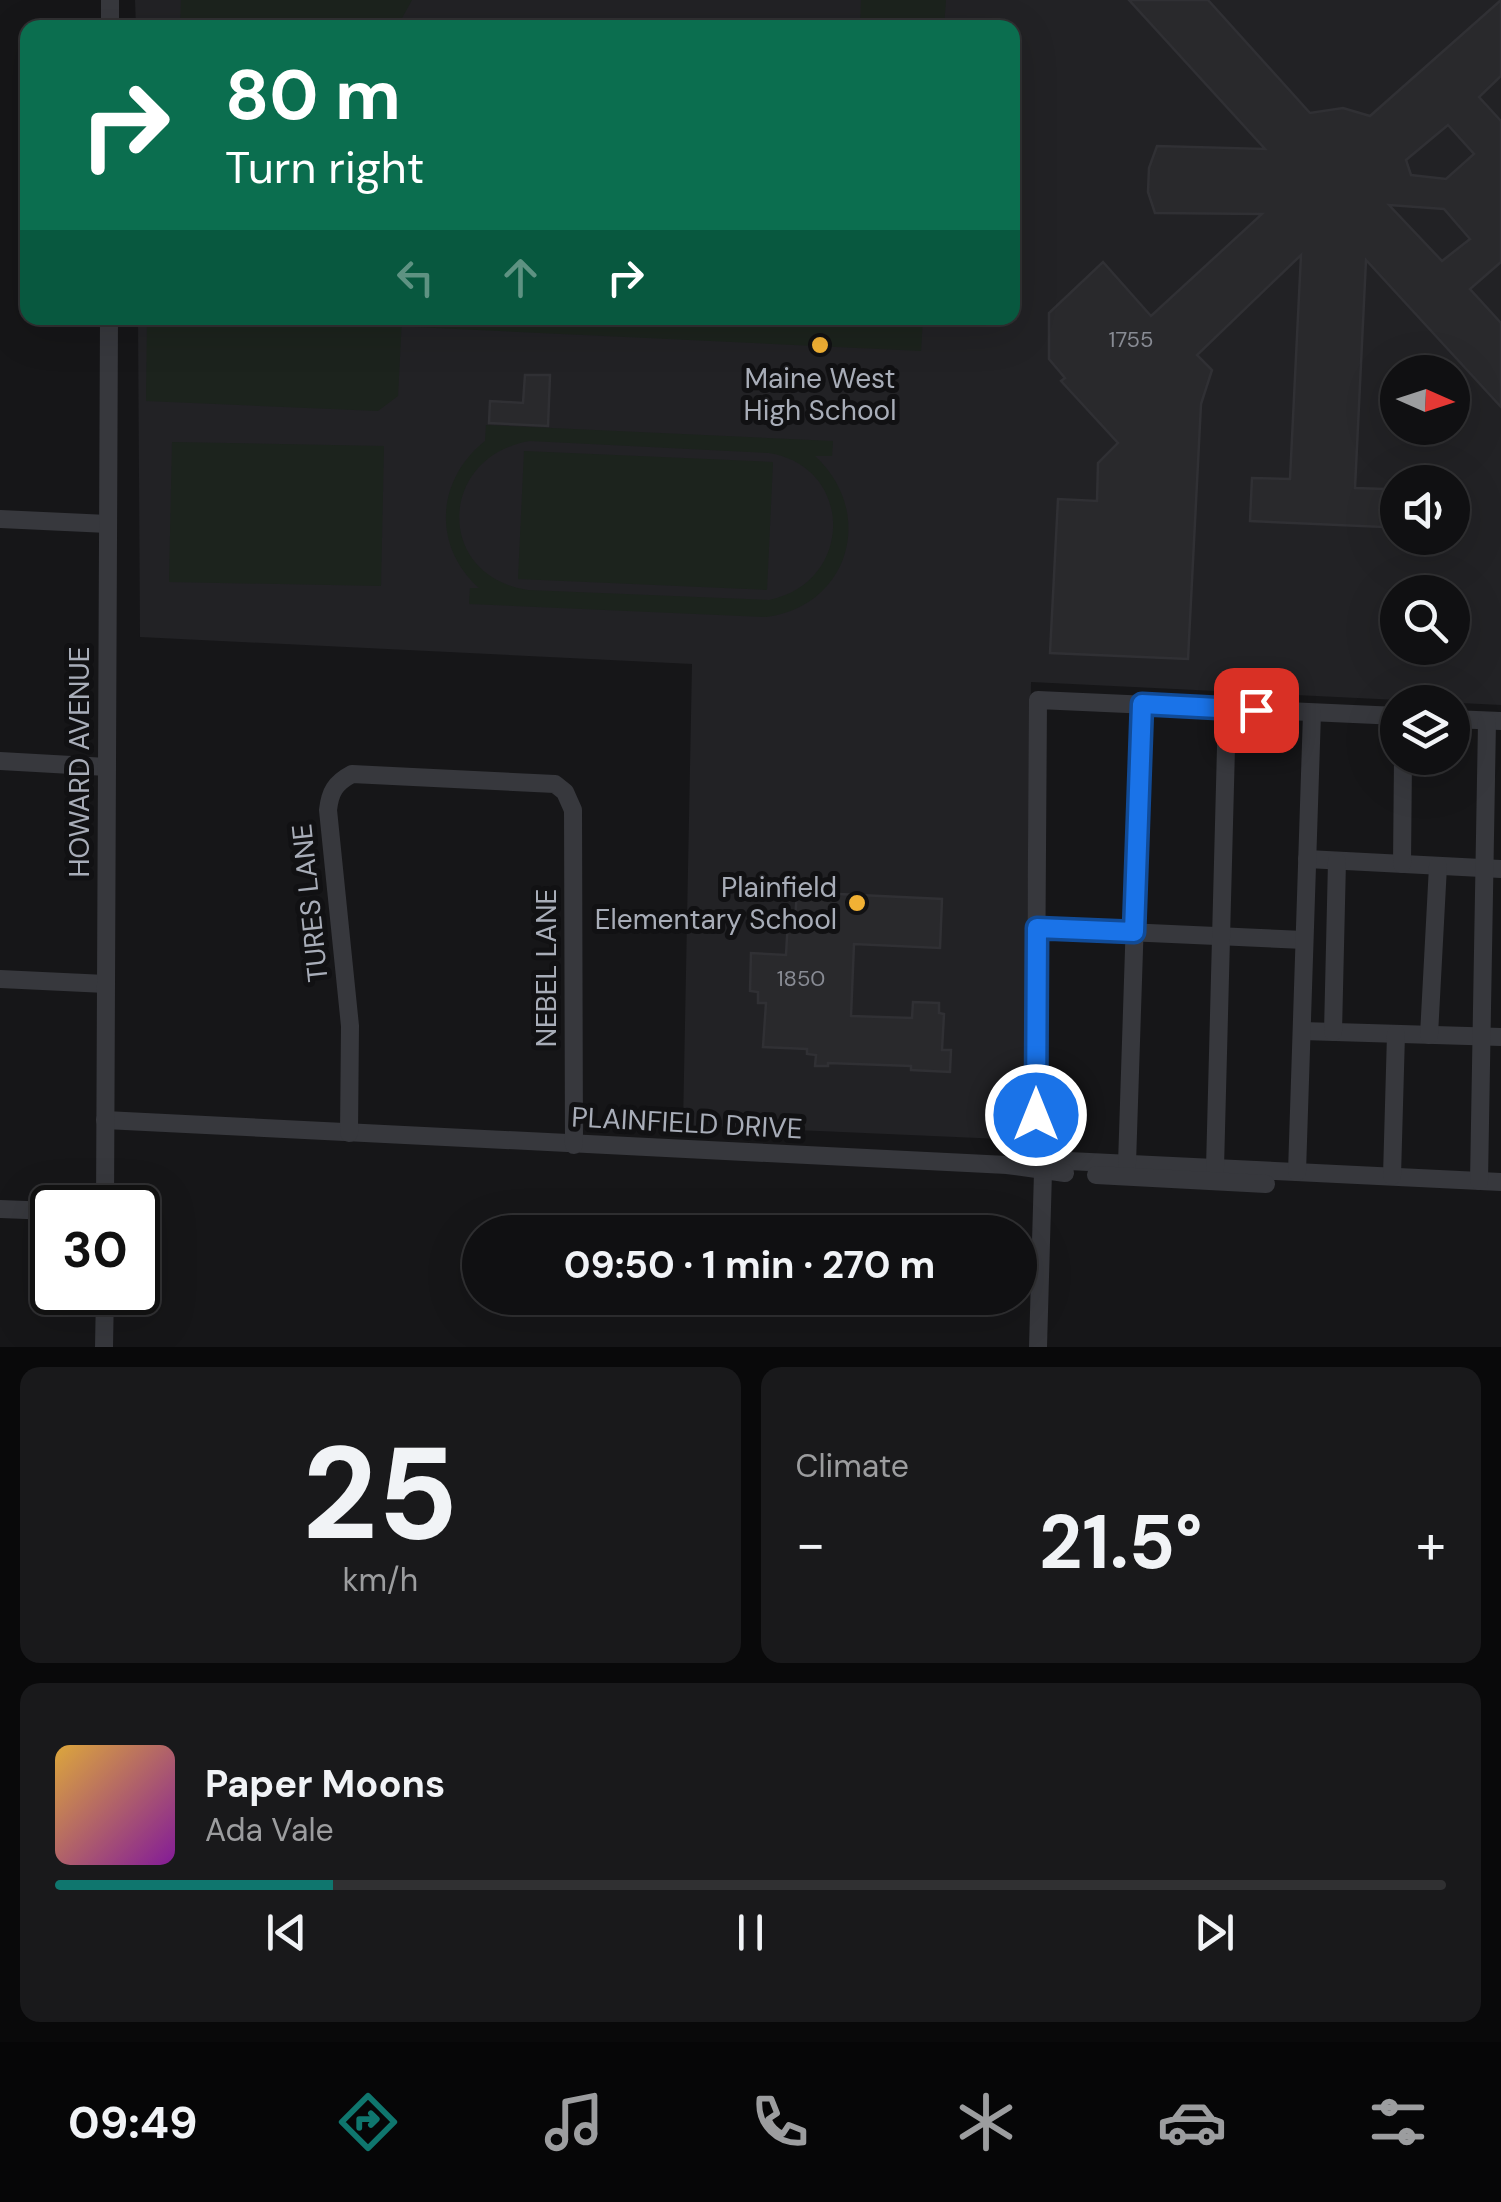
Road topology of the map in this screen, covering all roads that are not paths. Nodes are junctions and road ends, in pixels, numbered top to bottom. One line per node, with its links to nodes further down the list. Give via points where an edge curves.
1 (109, 325): 3 (street, HOWARD AVENUE)
2 (0, 519): 3 (street)
3 (108, 524): 10 (street, HOWARD AVENUE)
4 (1142, 704): 5 (street); 18 (street, via 1038,700); 19 (street)
5 (1228, 709): 6 (street); 20 (street)
6 (1312, 712): 7 (street); 13 (street)
7 (1380, 715)
8 (1494, 721): 17 (street)
9 (0, 761): 10 (street)
10 (107, 767): 23 (street, HOWARD AVENUE)
11 (1404, 775): 15 (street)
12 (566, 792): 31 (street, TURES LANE, via 555,784 352,774 338,781 328,810 350,1026); 32 (street, NEBEL LANE, via 573,810)
13 (1307, 860): 14 (street); 21 (street)
14 (1337, 861): 15 (street); 25 (street)
15 (1402, 864): 16 (street)
16 (1438, 866): 17 (street); 27 (street)
17 (1493, 868): 28 (street)
18 (1037, 928): 19 (street); 33 (street, via 1036,1152 1048,1160)
19 (1134, 932): 20 (street); 33 (street)
20 (1222, 936): 21 (street); 34 (street)
21 (1304, 940): 24 (street)
22 (0, 980): 23 (street)
23 (106, 984): 30 (street, HOWARD AVENUE)
24 (1302, 1031): 25 (street); 36 (street)
25 (1333, 1032): 26 (street)
26 (1396, 1034): 27 (street); 37 (street)
27 (1429, 1035): 28 (street)
28 (1481, 1036): 29 (street); 38 (street)
29 (1501, 1037)
30 (105, 1120): 31 (street, PLAINFIELD DRIVE); 41 (street, HOWARD AVENUE)
31 (349, 1133): 32 (street, PLAINFIELD DRIVE)
32 (574, 1145): 35 (street, PLAINFIELD DRIVE)
33 (1127, 1164): 34 (street)
34 (1215, 1168): 36 (street)
35 (1044, 1172): 40 (street, PLAINFIELD DRIVE); 46 (street)
36 (1297, 1172): 37 (street)
37 (1392, 1176): 38 (street)
38 (1479, 1180): 39 (street)
39 (1501, 1182)
40 (1266, 1184)
41 (105, 1185)
42 (0, 1209): 43 (street)
43 (30, 1211)
44 (104, 1315): 45 (street)
45 (104, 1347)
46 (1038, 1347)

